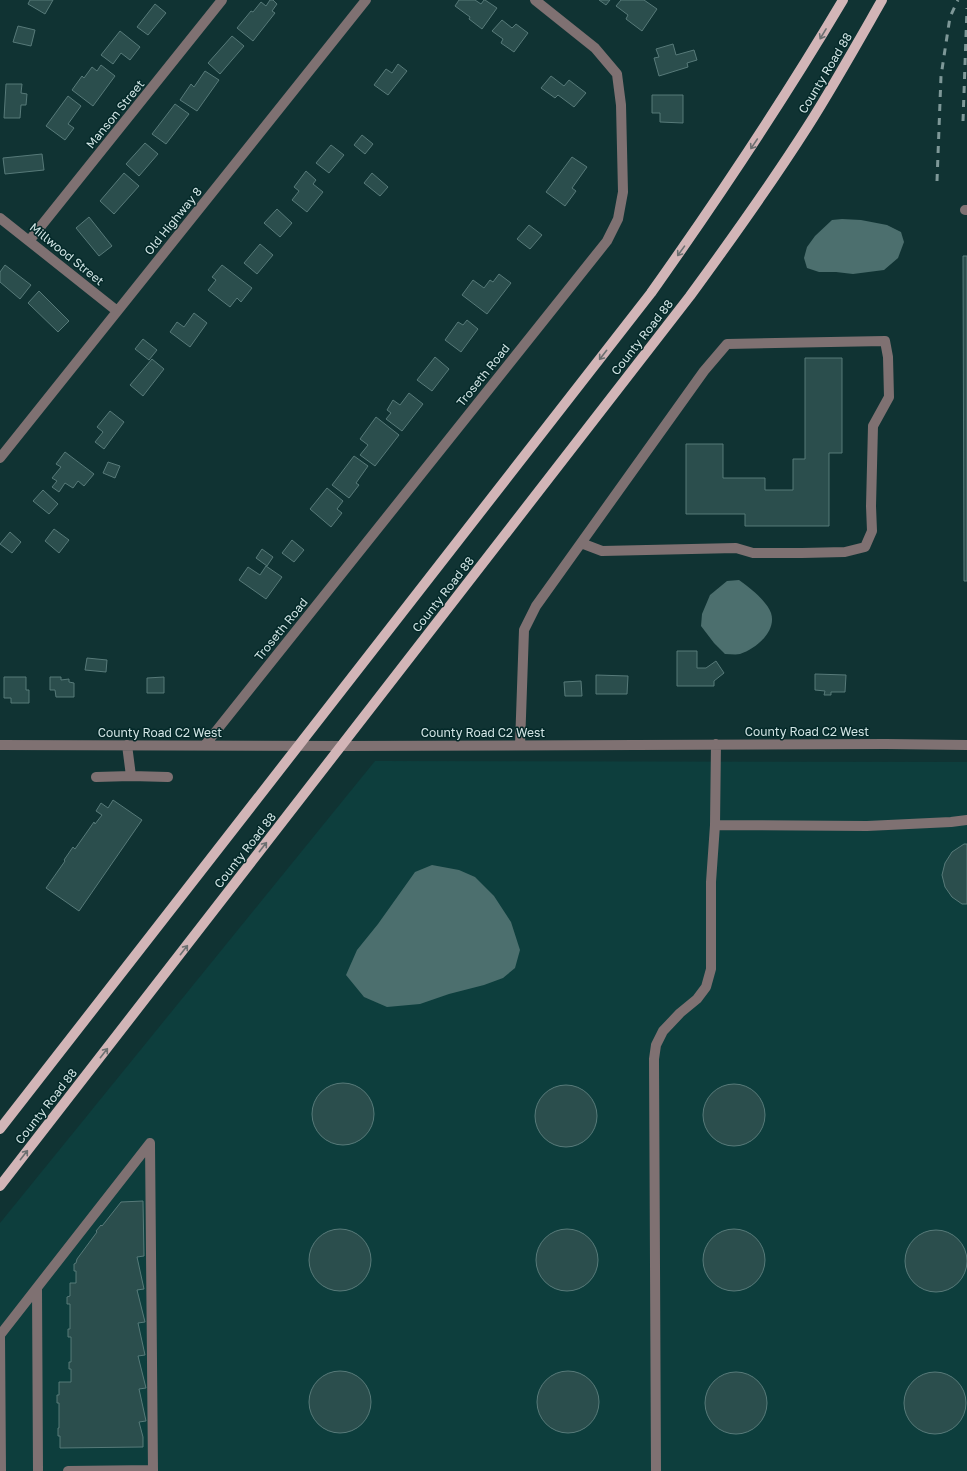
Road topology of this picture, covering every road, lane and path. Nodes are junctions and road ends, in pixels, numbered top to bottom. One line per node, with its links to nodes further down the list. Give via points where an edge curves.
1 (366, 0): 8 (street, Old Highway 8)
2 (535, 0): 14 (street, Troseth Road, via 594,48 617,74 621,105 623,192 618,219 607,241)
3 (843, 0): 15 (main road, County Road 88, one-way to 15, via 761,134 651,293)
4 (882, 0): 18 (main road, County Road 88, via 809,124 740,229)
5 (221, 1): 7 (street, Manson Street)
6 (0, 218): 7 (street, Millwood Street)
7 (29, 241): 8 (street, Millwood Street)
8 (117, 311): 9 (street, Old Highway 8)
9 (0, 458)
10 (581, 543): 10 (street, via 704,371 727,344 885,341 889,397 873,426 872,531 865,547 844,552 753,553 736,548 602,551); 16 (street, via 536,606 524,630)
11 (716, 744): 16 (street, County Road C2 West); 17 (street, County Road C2 West); 23 (street)
12 (0, 745): 13 (street, County Road C2 West)
13 (127, 745): 14 (street, County Road C2 West); 19 (street)
14 (205, 745): 15 (street, County Road C2 West)
15 (299, 745): 18 (street, County Road C2 West); 24 (main road, County Road 88)
16 (520, 745): 18 (street, County Road C2 West)
17 (967, 745)
18 (343, 746): 25 (main road, County Road 88, one-way to 18)
19 (131, 776): 20 (street); 21 (street)
20 (96, 777)
21 (168, 777)
22 (967, 820): 23 (street, via 867,826)
23 (715, 825): 33 (street, via 711,882 711,969 706,987 697,999 663,1031 656,1045 654,1059)
24 (0, 1129)
25 (0, 1186)
26 (37, 1288): 27 (street); 30 (street); 32 (street, via 150,1143)
27 (0, 1335): 28 (street)
28 (0, 1436): 29 (street)
29 (1, 1471)
30 (38, 1471)
31 (68, 1471): 32 (street)
32 (153, 1471)
33 (656, 1471)

